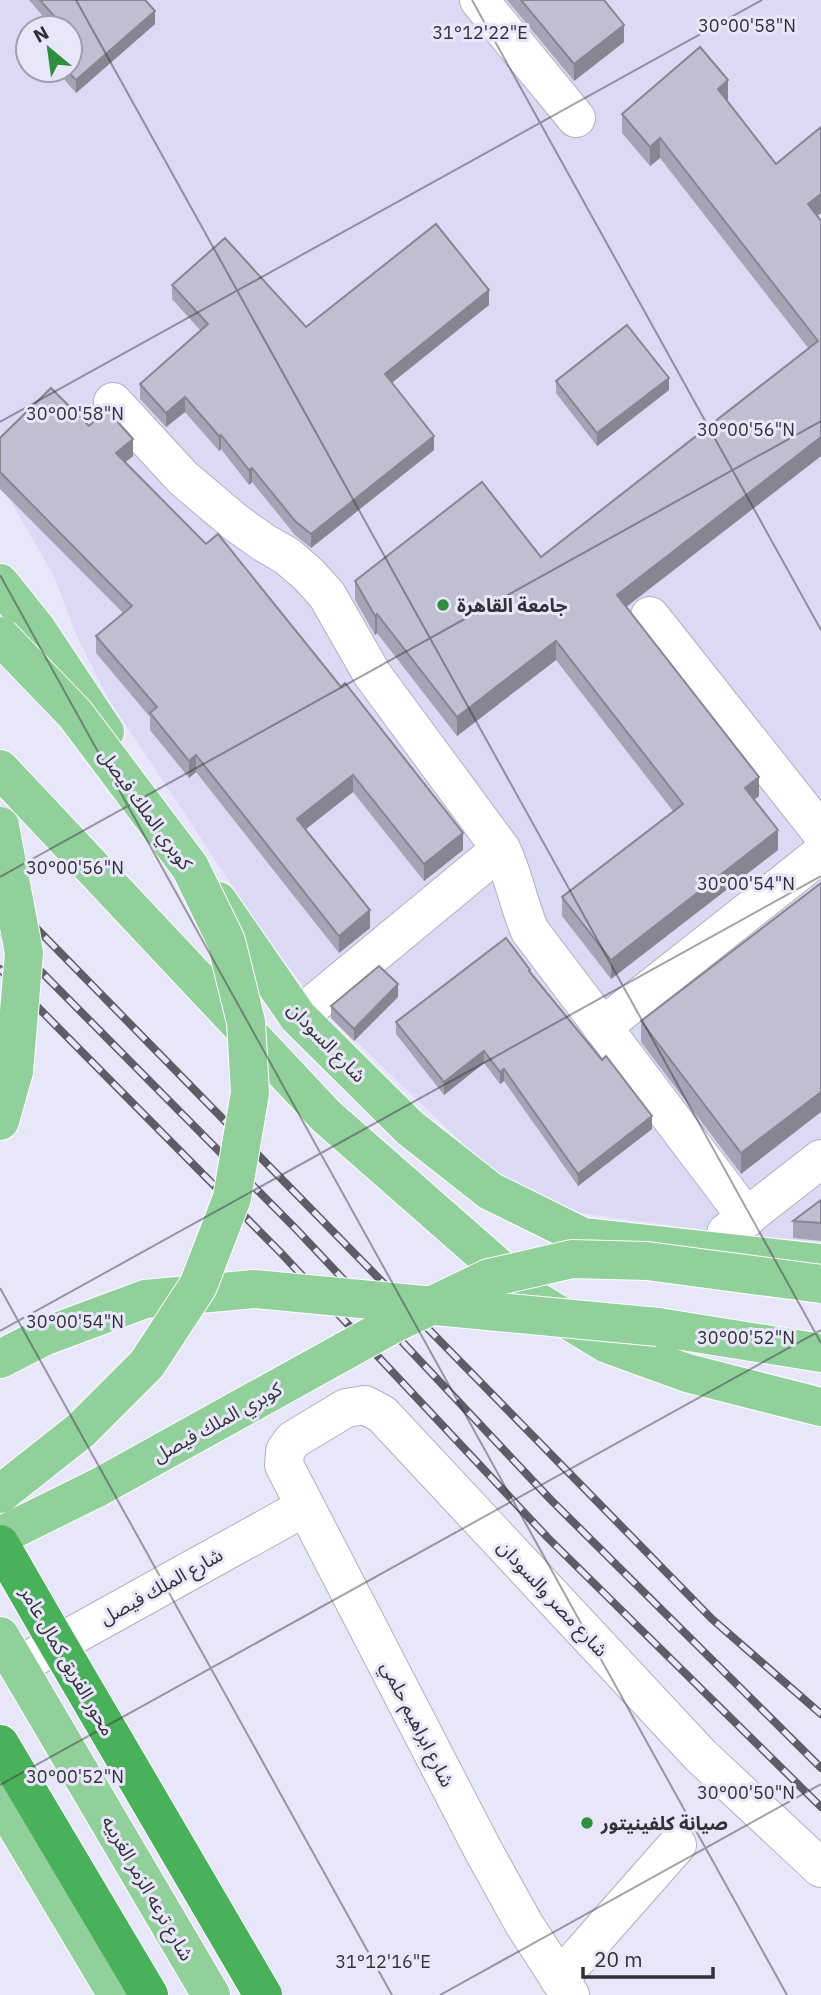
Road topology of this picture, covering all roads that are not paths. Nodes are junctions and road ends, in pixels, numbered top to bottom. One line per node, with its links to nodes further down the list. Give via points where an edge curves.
1 (479, 0): 2 (street)
2 (576, 118)
3 (113, 401): 10 (street, via 183,478 235,522 287,556 327,595 372,674)
4 (0, 583): 12 (main road, شارع السودان, via 36,628)
5 (650, 616): 9 (street)
6 (0, 636): 24 (main road, كوبري الملك فيصل, bridge, via 75,714 190,867 226,941 246,1022 250,1093 232,1198 198,1286 147,1364 81,1430)
7 (0, 769): 22 (main road, via 326,1116 538,1302 607,1344 687,1373)
8 (0, 826): 14 (main road, bridge, via 24,953 14,1071)
9 (821, 832)
10 (501, 849): 12 (street); 13 (street, via 530,931)
11 (821, 854): 13 (street)
12 (298, 1017): 17 (main road, شارع السودان, via 410,1128 490,1191 583,1237)
13 (602, 1027): 16 (street)
14 (0, 1121)
15 (821, 1159): 16 (street)
16 (747, 1218): 17 (street)
17 (704, 1251): 18 (main road, شارع السودان)
18 (821, 1263)
19 (821, 1284): 26 (main road, كوبري الملك فيصل, bridge, via 647,1261 572,1259 489,1278 397,1322 99,1487)
20 (821, 1353): 21 (main road, bridge, via 658,1327 254,1289 145,1299 43,1337)
21 (0, 1359)
22 (821, 1407)
23 (284, 1465): 25 (street, شارع ابراهيم حلمي); 32 (street, شارع مصر والسودان, via 285,1451 293,1440 346,1408 365,1405 382,1414 701,1756)
24 (0, 1494)
25 (305, 1507): 28 (street, شارع الملك فيصل); 33 (street, شارع ابراهيم حلمي, via 483,1850)
26 (0, 1536)
27 (0, 1544): 37 (highway, محور الفريق كمال عامر, bridge)
28 (9, 1651): 36 (main road, شارع ترعه الزمر الغربيه)
29 (0, 1744): 35 (highway)
30 (0, 1799): 34 (main road)
31 (677, 1845): 33 (street)
32 (821, 1868)
33 (564, 1987)
34 (117, 1995)
35 (149, 1995)
36 (211, 1995)
37 (263, 1995)

